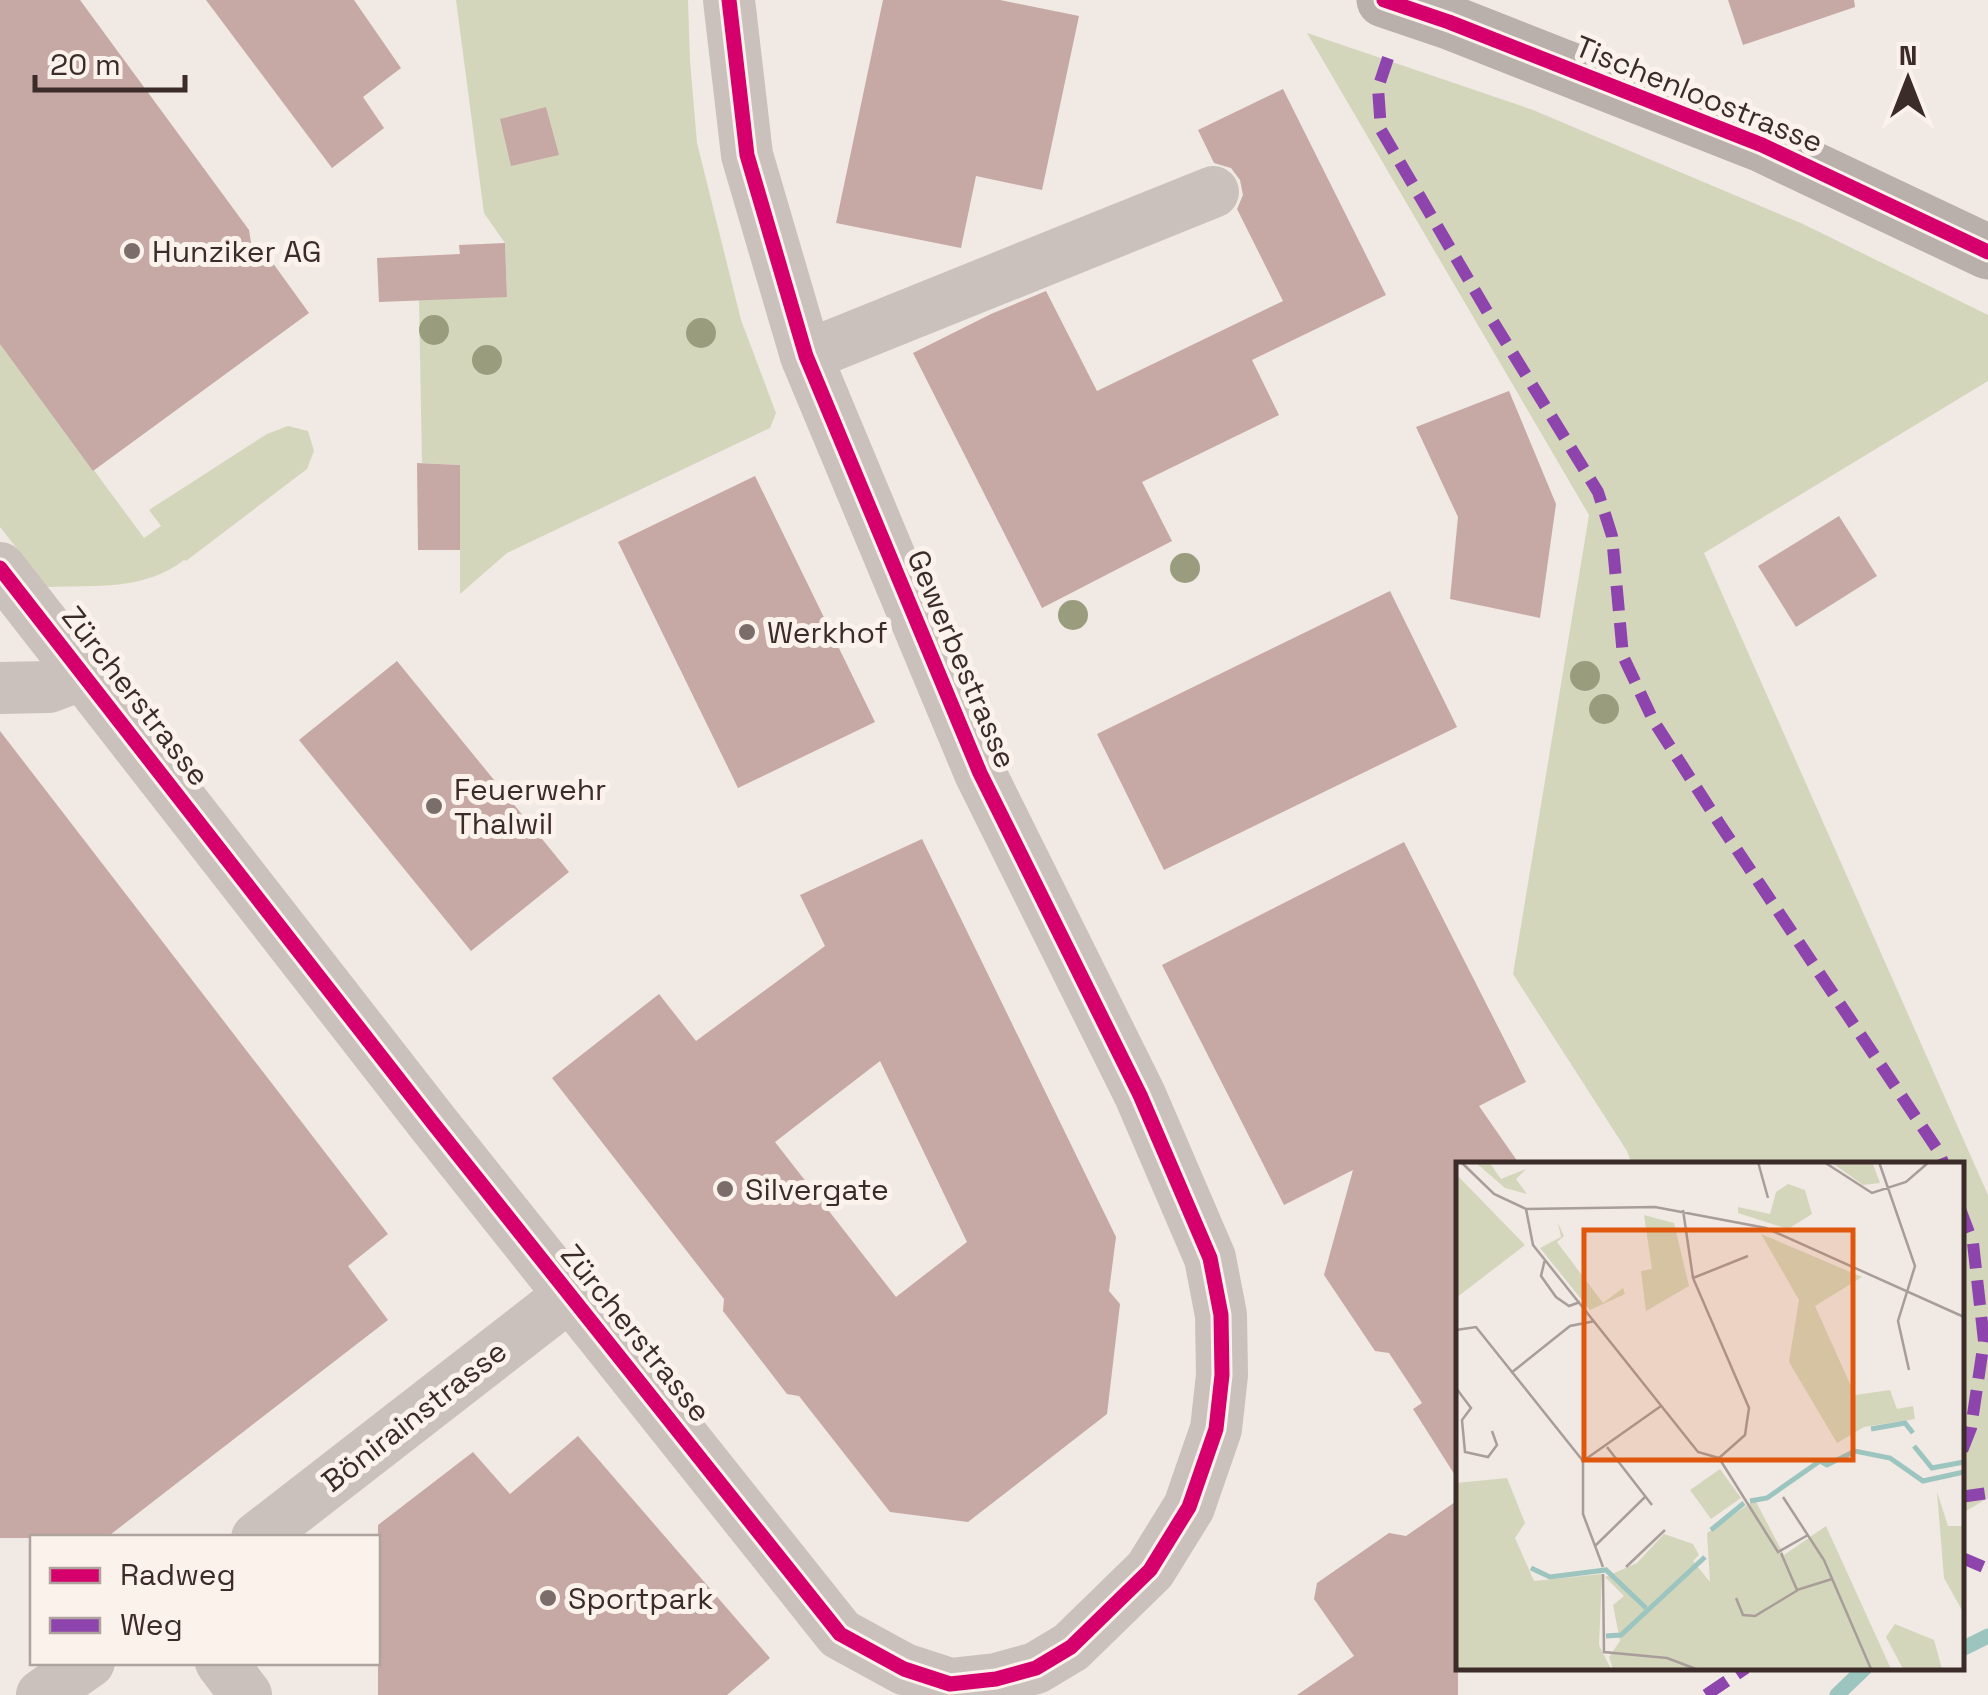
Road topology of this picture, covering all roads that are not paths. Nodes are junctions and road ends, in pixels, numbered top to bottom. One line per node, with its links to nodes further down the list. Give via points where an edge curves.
1 (729, 0): 5 (street, Gewerbestrasse, via 747,154)
2 (1384, 0): 4 (main road, Tischenloostrasse, via 1762,146)
3 (1213, 192): 5 (street)
4 (1988, 252)
5 (806, 356): 10 (street, Gewerbestrasse, via 980,773 1140,1095 1210,1258)
6 (0, 568): 7 (street, Zürcherstrasse)
7 (84, 674): 8 (street, via 49,687); 9 (street, Zürcherstrasse)
8 (0, 688)
9 (570, 1294): 11 (street, Bönirainstrasse); 14 (street, Zürcherstrasse, via 840,1634 904,1669 950,1684)
10 (1220, 1314): 14 (street, Zürcherstrasse, via 1216,1429 1189,1508 1150,1570 1071,1647)
11 (262, 1535)
12 (85, 1665): 15 (street)
13 (224, 1665): 16 (street)
14 (999, 1687)
15 (42, 1695)
16 (246, 1695)

